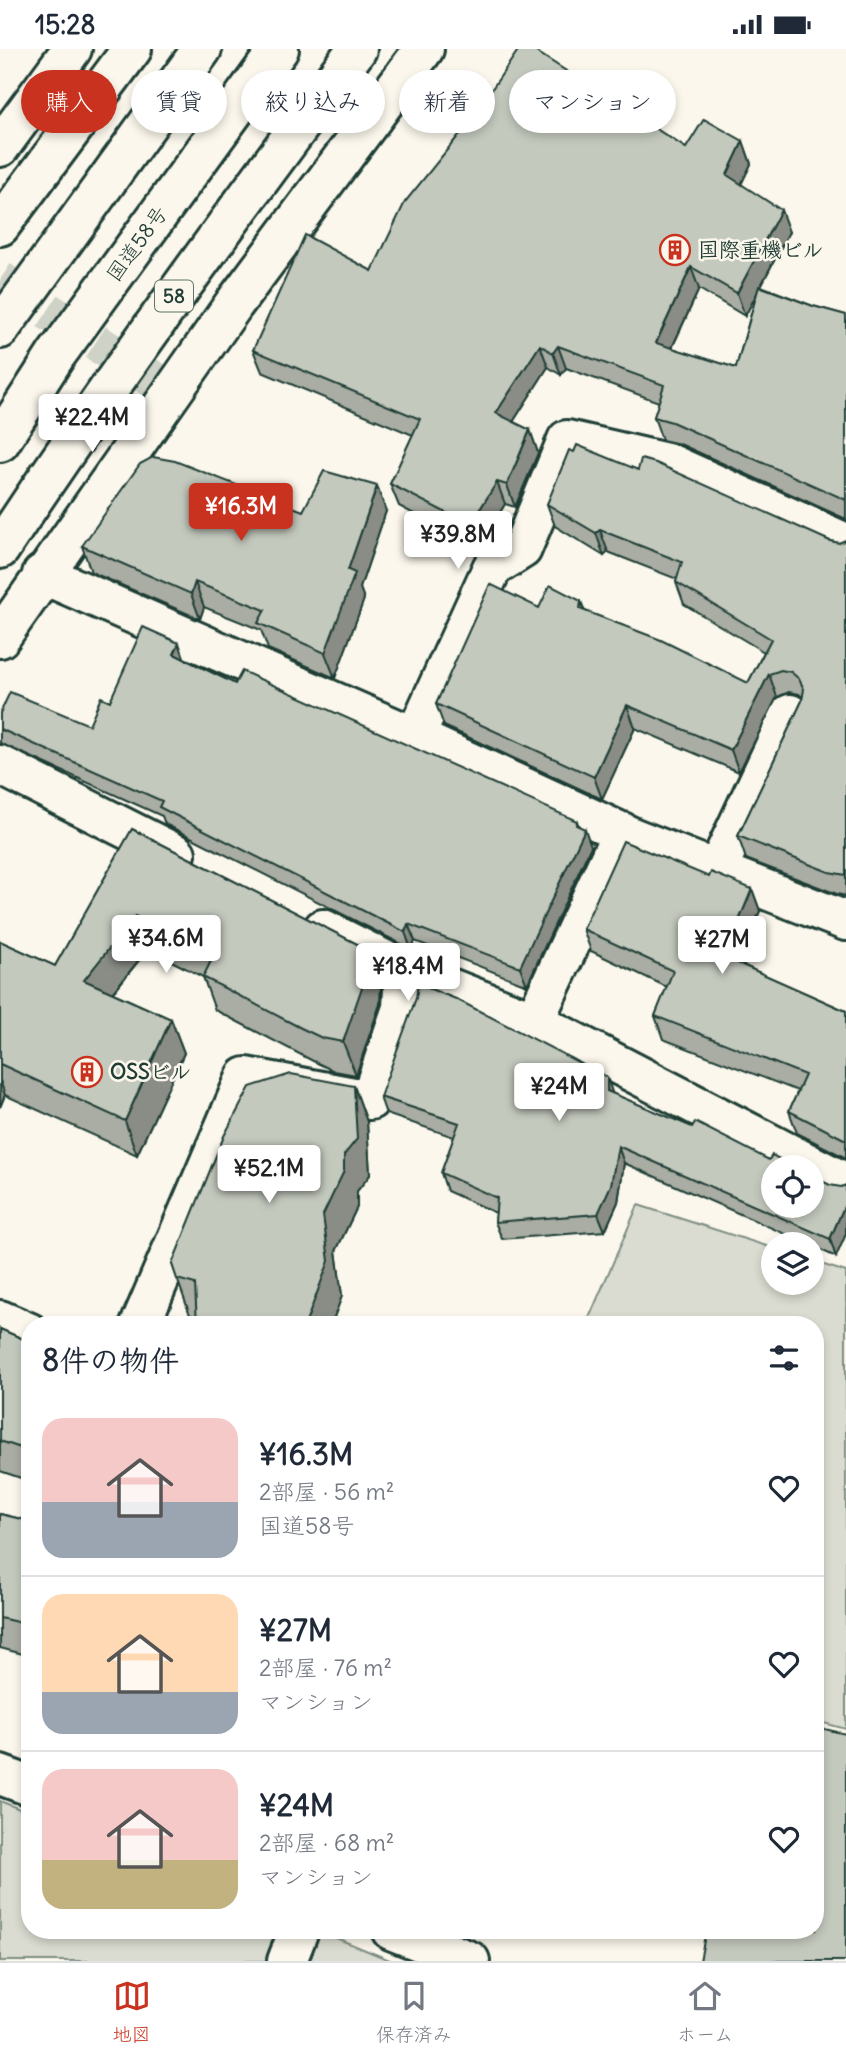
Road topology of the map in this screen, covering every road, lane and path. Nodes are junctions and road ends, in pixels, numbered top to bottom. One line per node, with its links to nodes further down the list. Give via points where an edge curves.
1 (72, 49): 7 (main road)
2 (132, 49): 8 (main road)
3 (202, 49): 9 (main road)
4 (279, 49): 10 (main road, 国道58号, via 56,355)
5 (357, 49): 12 (main road, 58, via 106,391)
6 (424, 49): 13 (main road, via 165,387)
7 (0, 146)
8 (0, 226)
9 (0, 329)
10 (0, 442)
11 (846, 543): 16 (main road, via 671,464 567,440 522,549 492,568)
12 (0, 549)
13 (42, 574): 14 (main road); 16 (main road)
14 (0, 638)
15 (790, 714): 20 (main road)
16 (415, 737): 18 (main road)
17 (0, 765): 19 (main road)
18 (622, 832): 20 (main road); 24 (main road)
19 (208, 870)
20 (716, 872): 22 (main road)
21 (293, 914): 23 (main road)
22 (846, 921)
23 (404, 969): 24 (main road); 26 (main road, via 402,1008 370,1100 246,1077)
24 (534, 1021): 25 (main road)
25 (846, 1183)
26 (144, 1316)
27 (0, 1320): 28 (main road)
28 (21, 1329)
29 (0, 1775): 30 (main road)
30 (21, 1783)
31 (295, 1939): 33 (main road)
32 (414, 1939): 34 (main road)
33 (286, 1961)
34 (470, 1961)

